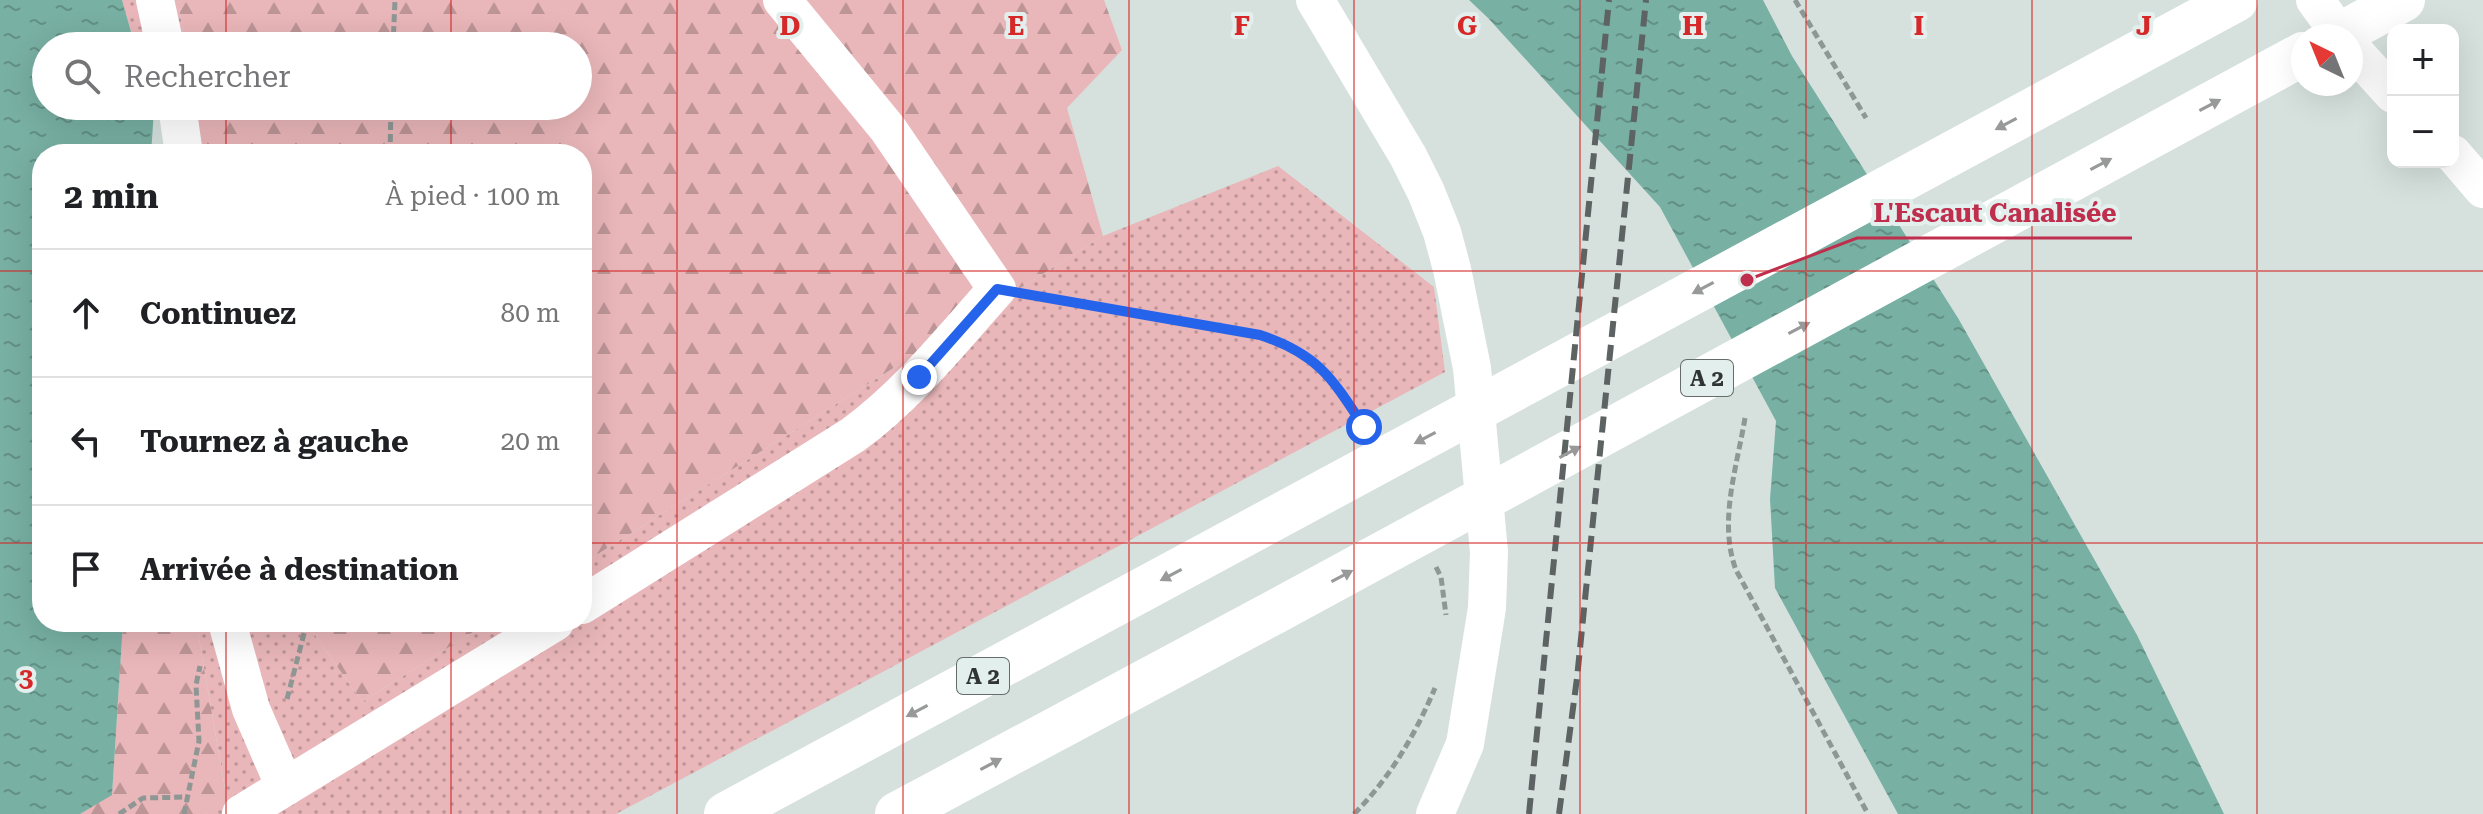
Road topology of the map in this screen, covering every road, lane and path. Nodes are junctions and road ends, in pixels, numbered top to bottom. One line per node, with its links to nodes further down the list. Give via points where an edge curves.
1 (155, 0): 11 (street)
2 (395, 0): 12 (path)
3 (782, 0): 23 (street, via 888,129)
4 (1315, 0): 43 (street, via 1426,192 1452,269 1472,368 1489,552 1487,608 1465,744)
5 (1795, 0): 16 (path)
6 (2236, 0): 40 (highway, A 2, one-way to 40)
7 (2315, 0): 9 (street)
8 (2403, 0): 10 (highway)
9 (2331, 24)
10 (2360, 24)
11 (162, 32)
12 (394, 32)
13 (2291, 61): 41 (highway, A 2, one-way to 13)
14 (2363, 61): 15 (street)
15 (2387, 87)
16 (1866, 118)
17 (179, 120): 19 (street)
18 (391, 120): 20 (path)
19 (183, 144)
20 (390, 144)
21 (2459, 161): 22 (street)
22 (2483, 189)
23 (997, 289): 25 (path, via 1280,342 1324,370); 27 (street, via 875,419)
24 (1745, 418): 44 (path, via 1728,518 1729,549)
25 (1364, 427)
26 (1434, 563): 28 (path)
27 (592, 599)
28 (1446, 618)
29 (230, 632): 34 (street)
30 (304, 632): 34 (path, via 283,717)
31 (539, 632): 35 (street)
32 (201, 660): 36 (path, via 196,685 199,741)
33 (1437, 683): 42 (path, via 1400,758)
34 (264, 743): 35 (street)
35 (285, 787): 39 (street)
36 (187, 797): 37 (path, via 143,798); 38 (path)
37 (119, 814)
38 (184, 814)
39 (241, 814)
40 (726, 814)
41 (897, 814)
42 (1354, 814)
43 (1435, 814)
44 (1868, 814)

